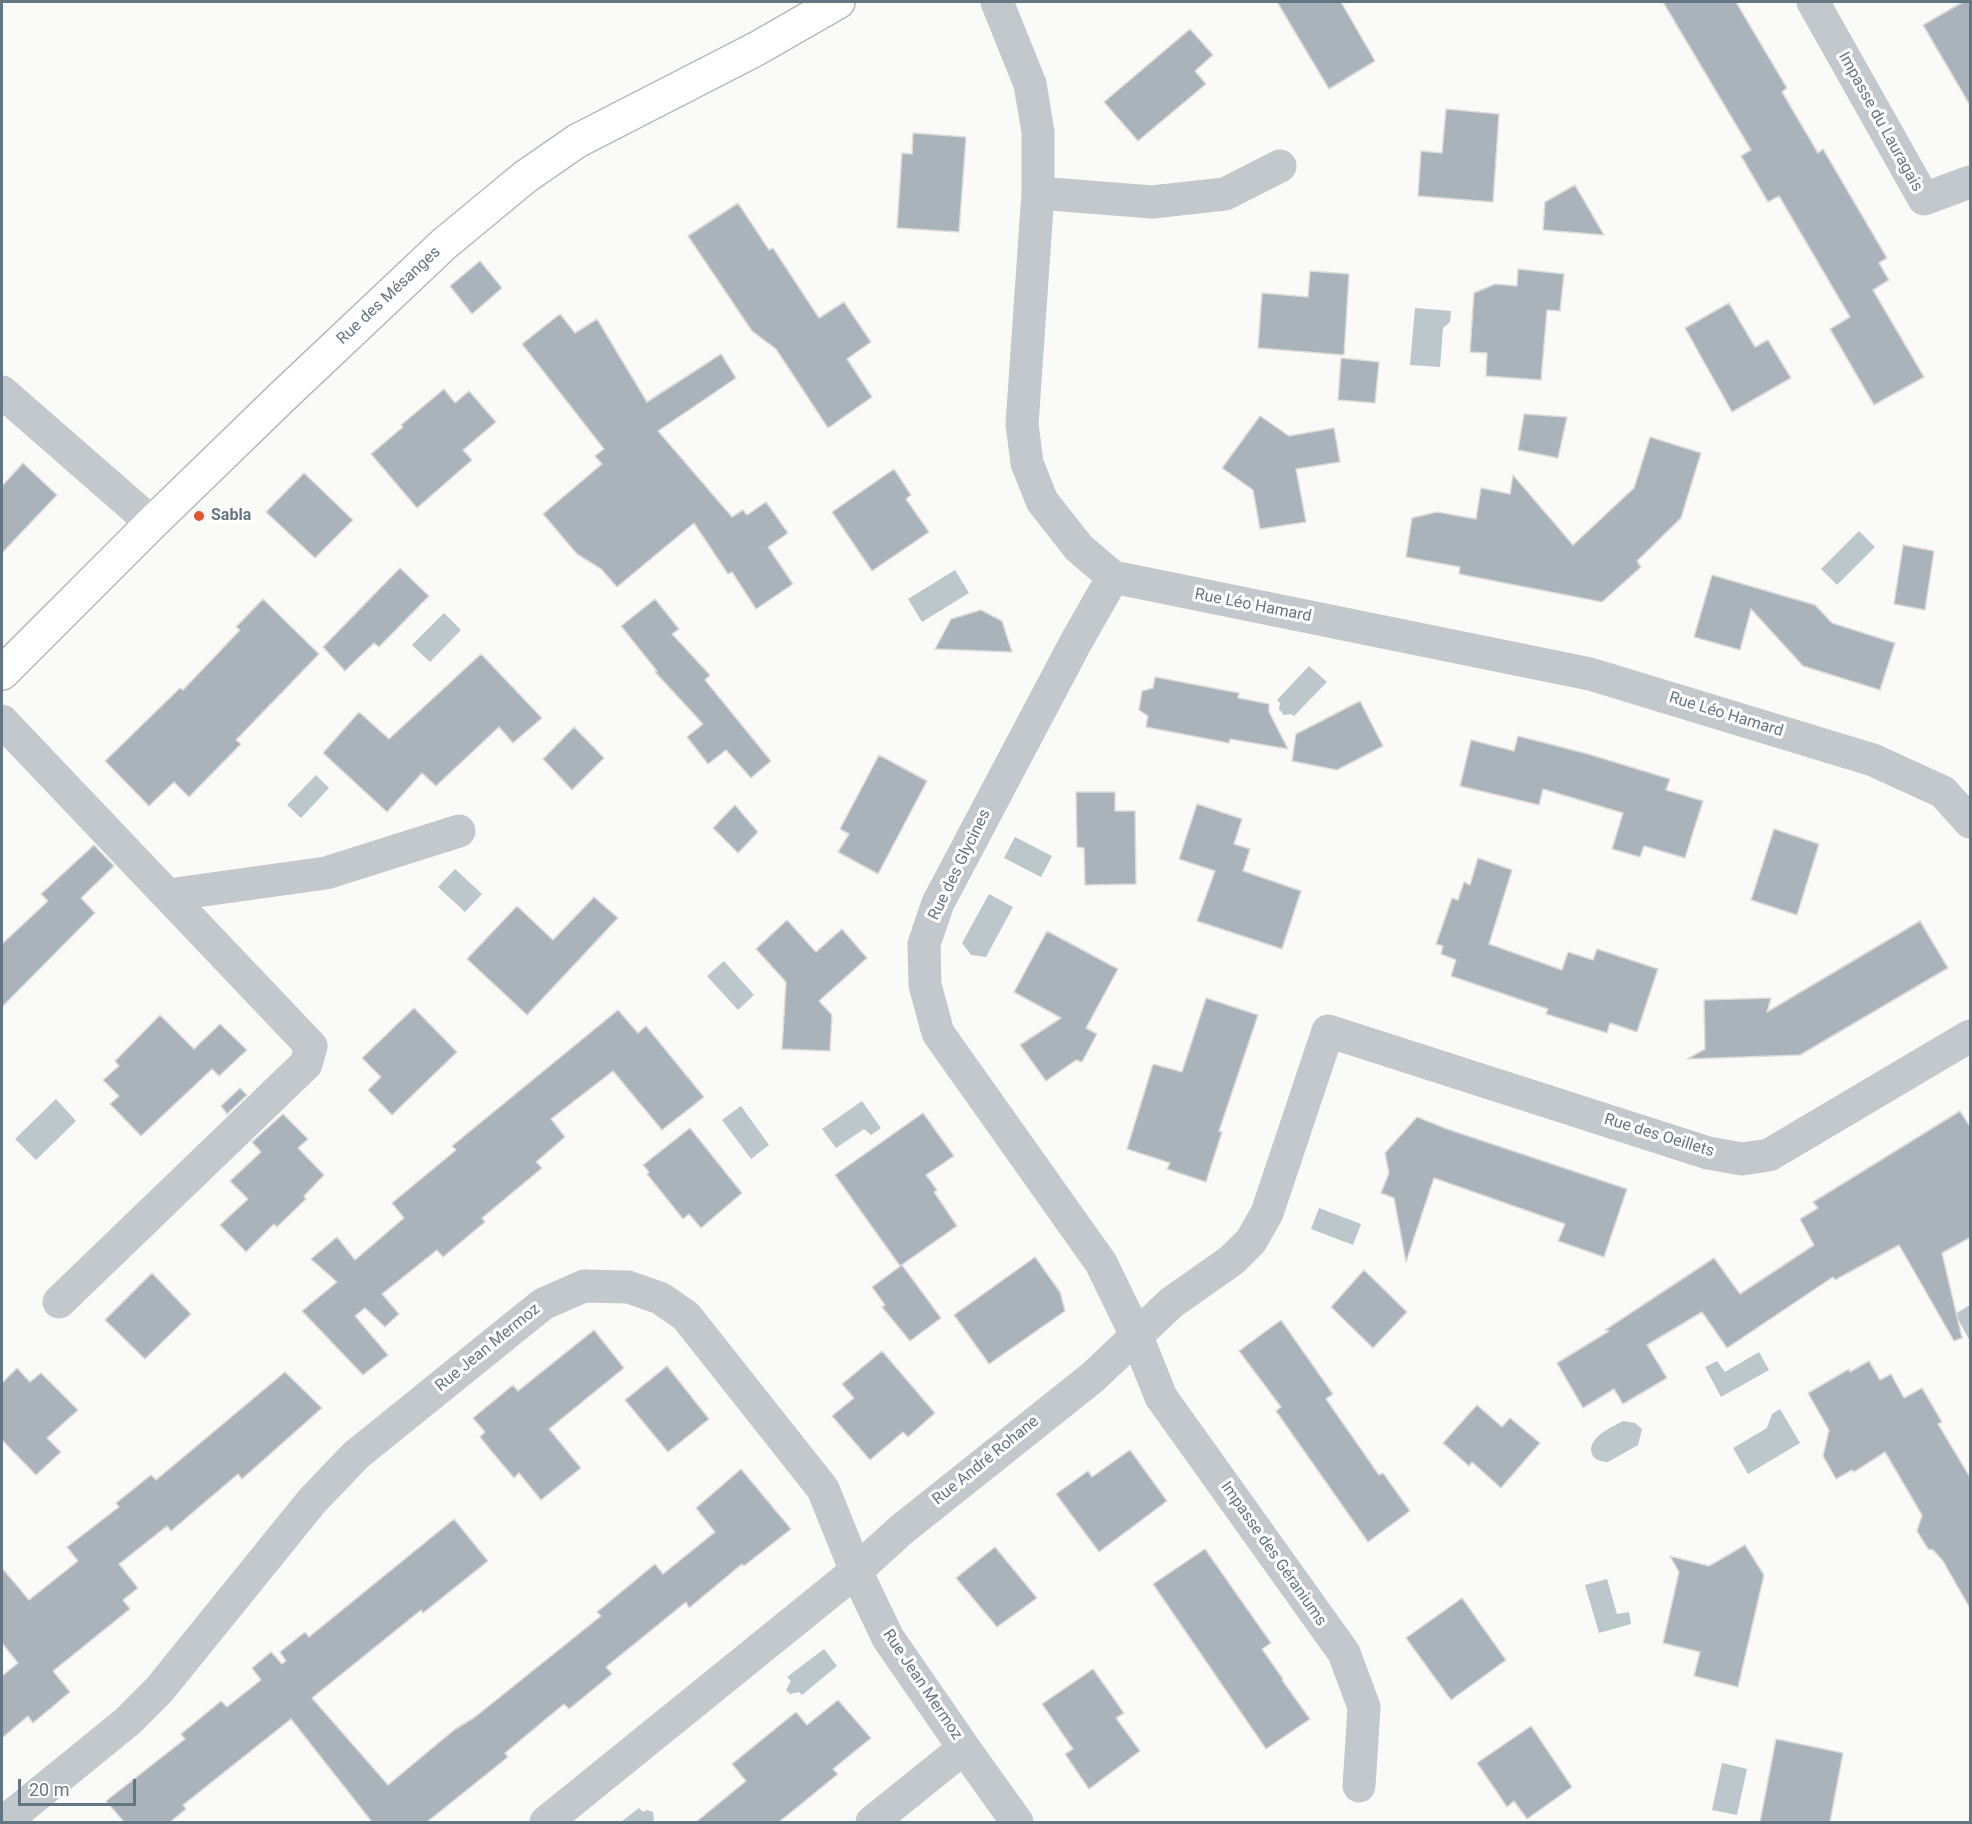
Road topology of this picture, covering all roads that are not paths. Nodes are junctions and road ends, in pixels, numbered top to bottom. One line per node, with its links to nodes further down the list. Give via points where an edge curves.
1 (838, 2): 8 (main road, Rue des Mésanges, via 577,141 525,177 444,244)
2 (997, 2): 6 (street, Rue Léo Hamard, via 1030,84 1038,132)
3 (1813, 2): 5 (street, Impasse du Lauragais, via 1924,199)
4 (1280, 166): 6 (street, via 1225,194 1152,202)
5 (1971, 182)
6 (1038, 193): 9 (street, Rue Léo Hamard, via 1022,424 1027,463 1042,501 1079,548)
7 (2, 392): 8 (street)
8 (152, 523): 10 (main road, Rue des Mésanges)
9 (1113, 577): 12 (street, Rue Léo Hamard, via 1590,674 1873,760 1944,792); 18 (street, Rue des Glycines, via 938,903 924,944 925,985 938,1033 1101,1263)
10 (2, 673)
11 (2, 721): 14 (street)
12 (1971, 822)
13 (459, 831): 14 (street, via 326,873)
14 (168, 895): 17 (street, via 311,1046 306,1064)
15 (1328, 1030): 16 (street, Rue des Oeillets, via 1708,1154 1742,1159 1769,1155); 18 (street, Rue André Rohane, via 1267,1213 1251,1241 1232,1260 1171,1304)
16 (1971, 1036)
17 (59, 1302)
18 (1137, 1337): 19 (street, Rue André Rohane); 21 (street, Impasse des Géraniums, via 1161,1397 1344,1653 1364,1707)
19 (856, 1571): 20 (street, Rue Jean Mermoz, via 888,1638); 22 (street, Rue Jean Mermoz, via 823,1489 686,1316 660,1298 628,1287 584,1286 543,1304 356,1455 312,1501 159,1690 128,1721); 23 (street, Rue André Rohane)
20 (964, 1748): 24 (street, Rue Jean Mermoz); 25 (street)
21 (1359, 1786)
22 (4, 1822)
23 (546, 1822)
24 (872, 1822)
25 (1017, 1822)

